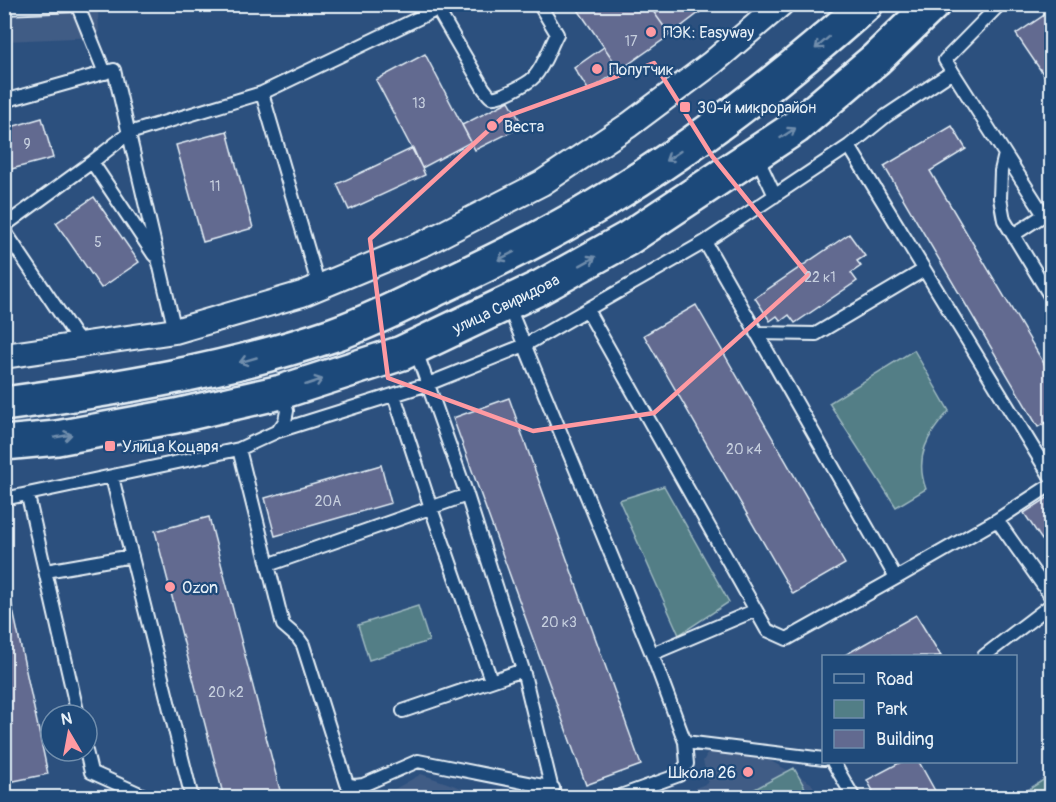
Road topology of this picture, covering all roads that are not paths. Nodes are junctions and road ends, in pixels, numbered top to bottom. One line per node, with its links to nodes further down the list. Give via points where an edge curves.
1 (539, 4): 7 (lane, via 557,34 534,77 494,98 484,89)
2 (781, 4): 25 (street, via 712,63 542,183 425,243)
3 (866, 4): 38 (street, one-way to 38, via 722,123 598,205 482,268 391,311 333,335 239,363 141,384)
4 (933, 4): 15 (street, улица Свиридова, one-way to 4, via 796,127)
5 (1000, 4): 9 (lane, via 945,60)
6 (77, 5): 8 (lane); 10 (lane)
7 (443, 7): 11 (lane)
8 (4, 8)
9 (952, 72): 14 (lane); 16 (lane)
10 (105, 73): 12 (lane); 13 (lane, via 114,70)
11 (262, 93): 13 (lane); 25 (lane)
12 (4, 101)
13 (129, 133): 17 (lane); 23 (lane)
14 (849, 146): 18 (lane); 24 (lane)
15 (755, 154): 18 (lane); 27 (street, улица Свиридова, one-way to 15, via 627,239)
16 (1005, 154): 19 (lane); 21 (lane, via 1000,198 1004,220)
17 (92, 162): 20 (lane); 23 (lane)
18 (775, 196): 22 (lane)
19 (1048, 215): 21 (lane)
20 (4, 228): 32 (lane)
21 (1014, 235): 26 (lane)
22 (705, 242): 28 (lane); 30 (lane)
23 (158, 261): 29 (lane)
24 (924, 270): 30 (lane, via 816,334); 43 (lane)
25 (319, 287): 29 (street)
26 (1052, 299)
27 (508, 303): 31 (lane); 33 (street, улица Свиридова)
28 (588, 310): 31 (lane); 56 (lane)
29 (175, 331): 32 (street)
30 (756, 333): 53 (lane)
31 (525, 345): 35 (lane); 57 (lane)
32 (82, 346): 34 (street)
33 (414, 347): 35 (lane); 36 (street, улица Свиридова, one-way to 33)
34 (4, 356)
35 (428, 384): 37 (lane); 45 (lane)
36 (281, 392): 39 (lane, via 287,411); 40 (street, улица Свиридова, one-way to 36, via 176,416)
37 (394, 395): 39 (lane); 48 (lane)
38 (4, 404)
39 (278, 431): 41 (lane)
40 (4, 443)
41 (239, 449): 42 (lane); 51 (lane)
42 (111, 477): 46 (lane); 50 (lane)
43 (1052, 479)
44 (1052, 484): 49 (lane)
45 (466, 495): 48 (lane); 59 (lane)
46 (28, 496): 47 (lane); 52 (lane)
47 (4, 499)
48 (431, 508): 51 (lane); 60 (lane)
49 (998, 520): 53 (lane); 54 (lane)
50 (132, 556): 52 (lane); 69 (lane)
51 (268, 566): 67 (lane, via 283,625 303,645 347,784 363,784 418,761)
52 (46, 571): 61 (lane)
53 (896, 578): 56 (lane, via 787,639 767,630)
54 (1052, 598)
55 (1052, 604): 58 (lane)
56 (756, 610): 57 (lane)
57 (652, 654): 63 (lane)
58 (987, 655)
59 (523, 670): 60 (lane); 67 (lane)
60 (491, 680): 62 (lane)
61 (75, 703)
62 (403, 711)
63 (685, 741): 64 (lane); 70 (lane, via 687,764 679,775)
64 (822, 759)
65 (89, 763): 68 (lane, via 91,772)
66 (834, 763): 71 (lane)
67 (553, 793)
68 (149, 798)
69 (190, 798)
70 (615, 798)
71 (854, 798)

